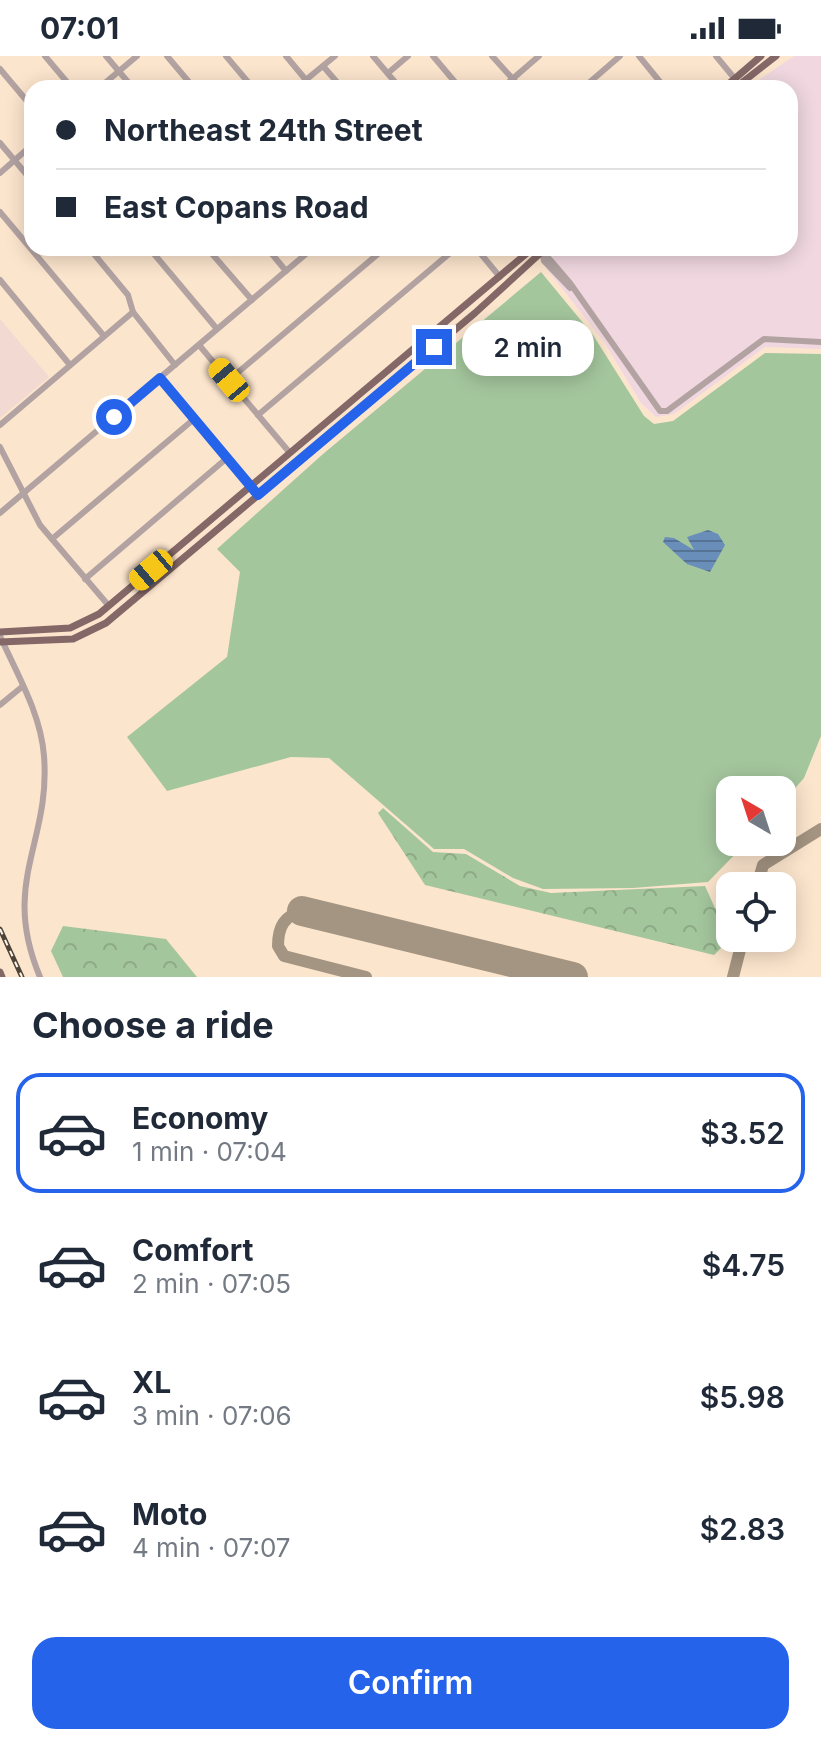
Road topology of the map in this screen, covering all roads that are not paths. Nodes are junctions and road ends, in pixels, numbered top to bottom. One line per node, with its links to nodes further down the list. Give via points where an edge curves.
1 (45, 56): 24 (street)
2 (106, 56): 20 (street)
3 (137, 56): 20 (street)
4 (167, 56): 27 (street)
5 (226, 56): 28 (street)
6 (286, 56): 29 (street)
7 (335, 56): 18 (street)
8 (373, 56): 21 (street)
9 (408, 56): 21 (street)
10 (433, 56): 32 (street)
11 (492, 56): 22 (street)
12 (539, 56): 22 (street)
13 (620, 56): 33 (street)
14 (639, 56): 34 (street)
15 (716, 56): 23 (street)
16 (761, 56): 23 (main road)
17 (776, 56): 35 (main road)
18 (323, 66): 29 (street); 30 (street)
19 (0, 69): 36 (street)
20 (119, 71): 25 (street); 26 (street)
21 (388, 73): 31 (street)
22 (512, 79)
23 (735, 79)
24 (65, 80)
25 (108, 80)
26 (126, 80)
27 (187, 80)
28 (246, 80)
29 (306, 80)
30 (335, 80)
31 (394, 80)
32 (453, 80)
33 (592, 80)
34 (659, 80)
35 (745, 80)
36 (24, 98)
37 (0, 143): 39 (street)
38 (24, 152): 39 (street)
39 (15, 160): 40 (street); 41 (street)
40 (24, 171)
41 (0, 173)
42 (0, 212): 43 (street)
43 (24, 241)
44 (37, 256): 62 (street)
45 (96, 256): 60 (street, via 128,295)
46 (156, 256): 61 (street)
47 (214, 256): 59 (street)
48 (274, 256): 56 (street)
49 (304, 256): 56 (street)
50 (376, 256): 68 (street)
51 (447, 256): 69 (street)
52 (483, 256): 57 (street)
53 (524, 256): 57 (main road)
54 (535, 256): 77 (main road)
55 (544, 256): 63 (street, via 660,411 764,339)
56 (286, 271): 59 (street)
57 (500, 277): 73 (main road)
58 (0, 280): 65 (street)
59 (252, 300): 61 (street)
60 (133, 312): 62 (street); 66 (street)
61 (217, 329): 64 (street)
62 (104, 336): 65 (street)
63 (821, 342)
64 (199, 345): 66 (street); 68 (street)
65 (70, 365): 71 (street)
66 (175, 365): 67 (street)
67 (160, 378): 70 (street); 76 (street)
68 (229, 380): 69 (street)
69 (258, 415): 73 (street)
70 (194, 419): 74 (street); 79 (street)
71 (0, 425)
72 (0, 447): 76 (street)
73 (290, 453): 75 (main road)
74 (227, 458): 75 (street); 80 (street)
75 (251, 486): 77 (street); 81 (main road)
76 (22, 495): 78 (street); 79 (street)
77 (258, 495): 82 (main road, via 106,623 73,639)
78 (0, 513)
79 (52, 539): 80 (street)
80 (85, 579): 81 (street)
81 (109, 606): 82 (main road, via 70,628)
82 (1, 638): 83 (street)
83 (23, 686): 84 (street); 85 (street, via 44,754 43,791 22,911 24,935)
84 (0, 705)
85 (40, 977)

